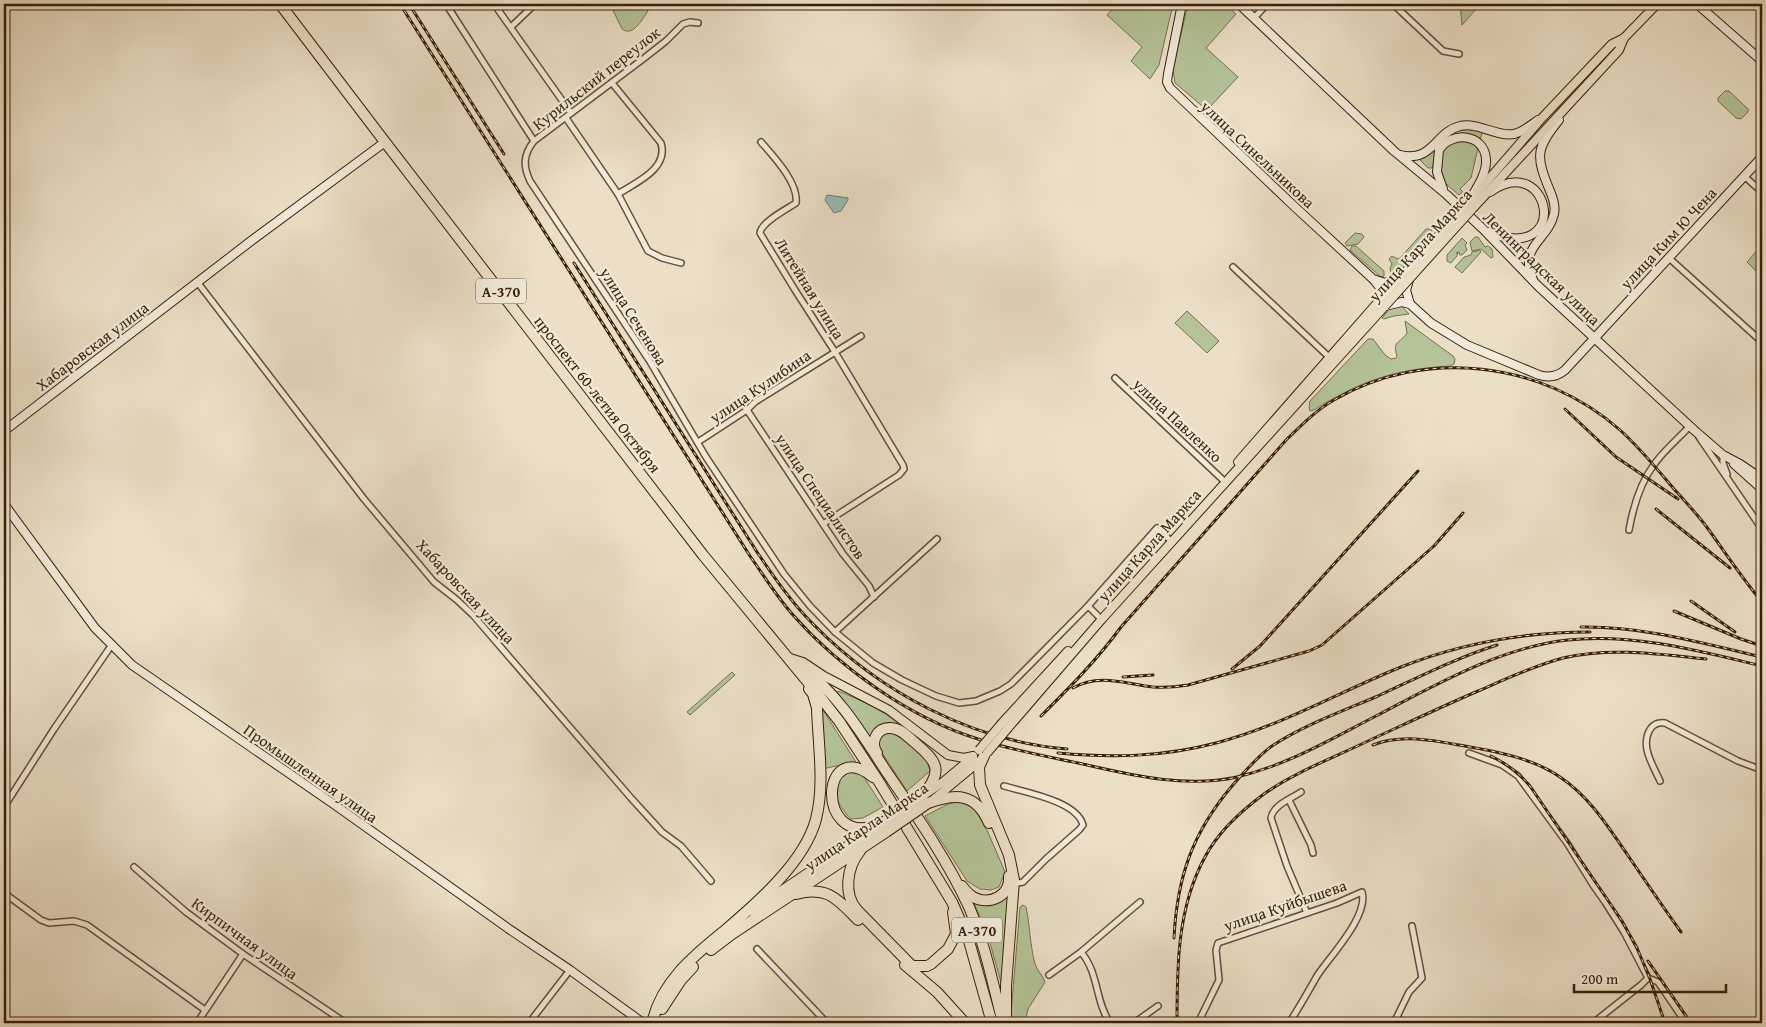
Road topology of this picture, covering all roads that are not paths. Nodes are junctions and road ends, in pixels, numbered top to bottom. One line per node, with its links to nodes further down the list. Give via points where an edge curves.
1 (280, 4): 22 (highway, проспект 60-летия Октября / А-370)
2 (446, 4): 23 (street)
3 (494, 4): 13 (street)
4 (535, 4): 13 (street)
5 (1182, 4): 38 (main road, улица Синельникова, via 1168,74 1170,88)
6 (1239, 4): 11 (main road, Ленинградская улица)
7 (1267, 4): 11 (street)
8 (1393, 4): 15 (street, via 1443,51)
9 (1657, 4): 14 (main road, улица Карла Маркса)
10 (1697, 4): 16 (main road)
11 (1254, 18): 26 (main road, Ленинградская улица)
12 (698, 23): 17 (street, Курильский переулок, via 683,24)
13 (511, 27): 19 (street)
14 (1624, 38): 18 (main road, улица Карла Маркса, via 1619,50); 21 (main road, улица Карла Маркса, via 1612,44)
15 (1459, 54)
16 (1762, 61)
17 (612, 83): 19 (street, Курильский переулок); 30 (street, via 662,149 660,160 652,172)
18 (1570, 105): 32 (main road, улица Карла Маркса); 41 (main road, via 1547,134 1541,150 1541,168 1555,210 1550,224 1531,249 1529,259)
19 (571, 114): 20 (street, Курильский переулок)
20 (566, 118): 23 (street, Курильский переулок); 30 (street)
21 (1542, 118): 25 (main road, via 1515,134 1461,126 1449,131); 32 (main road, улица Карла Маркса)
22 (385, 142): 40 (main road, Хабаровская улица); 70 (highway, проспект 60-летия Октября / А-370, via 703,555)
23 (534, 142): 53 (street, улица Сеченова, via 524,161 530,181 649,360)
24 (761, 142): 47 (street, Литейная улица, via 787,175 797,199 796,203 767,222 760,233)
25 (1438, 145): 26 (main road, via 1419,155); 31 (main road, via 1439,184); 32 (main road, via 1452,138 1466,137 1476,141 1484,150 1486,167)
26 (1396, 153): 31 (main road, Ленинградская улица)
27 (1762, 157): 28 (main road, улица Ким Ю Чена)
28 (1744, 176): 29 (street); 34 (main road, улица Ким Ю Чена)
29 (1762, 192)
30 (618, 194): 35 (street, via 648,251)
31 (1447, 195): 33 (main road, Ленинградская улица)
32 (1472, 205): 33 (main road, via 1510,183 1525,184 1538,193 1544,206 1544,219 1537,231 1527,236 1499,236); 37 (main road, bridge); 39 (main road, улица Карла Маркса, bridge)
33 (1483, 229): 41 (main road, Ленинградская улица)
34 (1669, 258): 45 (main road, улица Ким Ю Чена); 46 (street)
35 (681, 263)
36 (1233, 267): 48 (street)
37 (1399, 278): 38 (main road, via 1385,283); 42 (main road, bridge)
38 (1373, 279): 42 (main road, via 1380,289)
39 (1410, 279): 42 (main road, улица Карла Маркса, bridge); 43 (main road, via 1406,290)
40 (198, 283): 52 (main road, Хабаровская улица); 89 (street, Хабаровская улица, via 364,499 434,582 473,615 631,798 662,832 681,846)
41 (1535, 284): 45 (main road, Ленинградская улица)
42 (1382, 304): 43 (main road); 48 (main road, улица Карла Маркса); 71 (main road, улица Карла Маркса)
43 (1410, 304): 45 (main road, via 1431,323 1468,345 1544,376 1562,373)
44 (861, 336): 47 (street, улица Кулибина)
45 (1595, 338): 51 (main road, Ленинградская улица)
46 (1762, 342)
47 (835, 352): 50 (street, улица Кулибина); 60 (street, Литейная улица, via 904,468 899,475)
48 (1329, 358): 56 (main road, улица Карла Маркса)
49 (1115, 378): 56 (street, улица Павленко)
50 (747, 410): 53 (street, улица Кулибина); 60 (street, улица Специалистов)
51 (1692, 428): 54 (main road); 57 (street, Ленинградская улица); 62 (street, via 1646,477)
52 (4, 431)
53 (698, 442): 68 (street, улица Сеченова, via 784,574)
54 (1726, 457): 55 (main road); 57 (street, via 1723,463); 58 (main road)
55 (1762, 479)
56 (1223, 480): 64 (main road, улица Карла Маркса)
57 (1729, 481): 61 (street, Ленинградская улица)
58 (1762, 489)
59 (4, 504): 69 (main road, Промышленная улица, via 95,628)
60 (823, 524): 65 (street, улица Специалистов)
61 (1762, 529)
62 (1629, 530)
63 (937, 539): 65 (street)
64 (1169, 539): 66 (street, улица Сеченова, via 1156,528); 67 (main road, улица Карла Маркса)
65 (874, 597): 68 (street)
66 (1088, 606): 67 (street); 68 (street, улица Сеченова, via 1011,684 990,697 976,701 959,702 936,696 902,680)
67 (1099, 617): 71 (main road, улица Карла Маркса)
68 (835, 632)
69 (112, 646): 83 (street); 101 (main road, Промышленная улица, via 132,665)
70 (787, 657): 74 (main road, via 803,662 889,710 948,755); 77 (highway, проспект 60-летия Октября / А-370, via 839,721); 80 (highway, проспект 60-летия Октября / А-370, via 828,690); 97 (highway, via 813,694 816,708 820,774 816,819 798,858)
71 (1005, 726): 72 (main road, bridge)
72 (983, 753): 74 (main road); 81 (main road, улица Карла Маркса, via 968,772); 90 (highway, via 979,767 980,785 1009,855)
73 (1469, 754): 103 (street, via 1502,765 1518,776 1605,902)
74 (973, 756): 81 (main road)
75 (1762, 770): 76 (street, via 1660,722 1648,732 1646,744)
76 (1660, 780)
77 (879, 782): 84 (highway, via 864,770 848,768 836,776 832,791 834,808 849,826); 93 (highway, проспект 60-летия Октября / А-370)
78 (1004, 786): 90 (street, via 1062,804 1081,819 1083,825 1023,882)
79 (1301, 792): 82 (street)
80 (902, 795): 81 (highway, via 874,748 875,739 885,729 904,733 933,760 935,778); 86 (highway, проспект 60-летия Октября / А-370)
81 (926, 799): 84 (highway, bridge); 86 (highway, via 957,796 974,802 981,809 1008,870 1008,887 997,898 982,900 968,894)
82 (1289, 800): 87 (street); 95 (street, via 1273,812 1272,822)
83 (4, 807)
84 (883, 828): 85 (highway, улица Карла Маркса); 97 (highway)
85 (868, 844): 92 (highway, улица Карла Маркса); 93 (highway, via 858,853 850,870 851,899 912,966 927,966 951,944 956,929)
86 (934, 844): 114 (highway, проспект 60-летия Октября / А-370, via 969,907)
87 (1313, 853)
88 (134, 867): 100 (street, Кирпичная улица, via 186,912)
89 (711, 881)
90 (1014, 884): 114 (highway)
91 (4, 894): 105 (street, via 49,923 74,921 87,924)
92 (784, 899): 110 (highway, улица Карла Маркса, via 695,964); 112 (highway, via 810,891 833,896 892,954 937,992)
93 (952, 902): 113 (highway, проспект 60-летия Октября / А-370, via 969,941)
94 (1140, 902): 99 (street)
95 (1307, 913): 117 (street, улица Куйбышева, via 1218,943 1219,980); 118 (street, улица Куйбышева, via 1362,892 1362,904 1354,924)
96 (1412, 926): 119 (street, via 1422,978 1409,992)
97 (727, 928): 110 (highway, улица Карла Маркса, via 675,975 655,1008)
98 (757, 949): 111 (street)
99 (1081, 952): 102 (street); 115 (street, via 1095,974 1102,1009)
100 (243, 954): 105 (street); 107 (street, Кирпичная улица)
101 (570, 970): 108 (street); 109 (main road, Промышленная улица)
102 (1049, 975)
103 (1648, 978): 120 (street); 121 (street, via 1658,982)
104 (1158, 1006): 116 (street)
105 (205, 1010): 106 (street)
106 (197, 1023)
107 (346, 1023)
108 (529, 1023)
109 (643, 1023)
110 (653, 1023)
111 (828, 1023)
112 (965, 1023)
113 (992, 1023)
114 (1005, 1023)
115 (1110, 1023)
116 (1134, 1023)
117 (1198, 1023)
118 (1289, 1023)
119 (1394, 1023)
120 (1593, 1023)
121 (1686, 1023)

